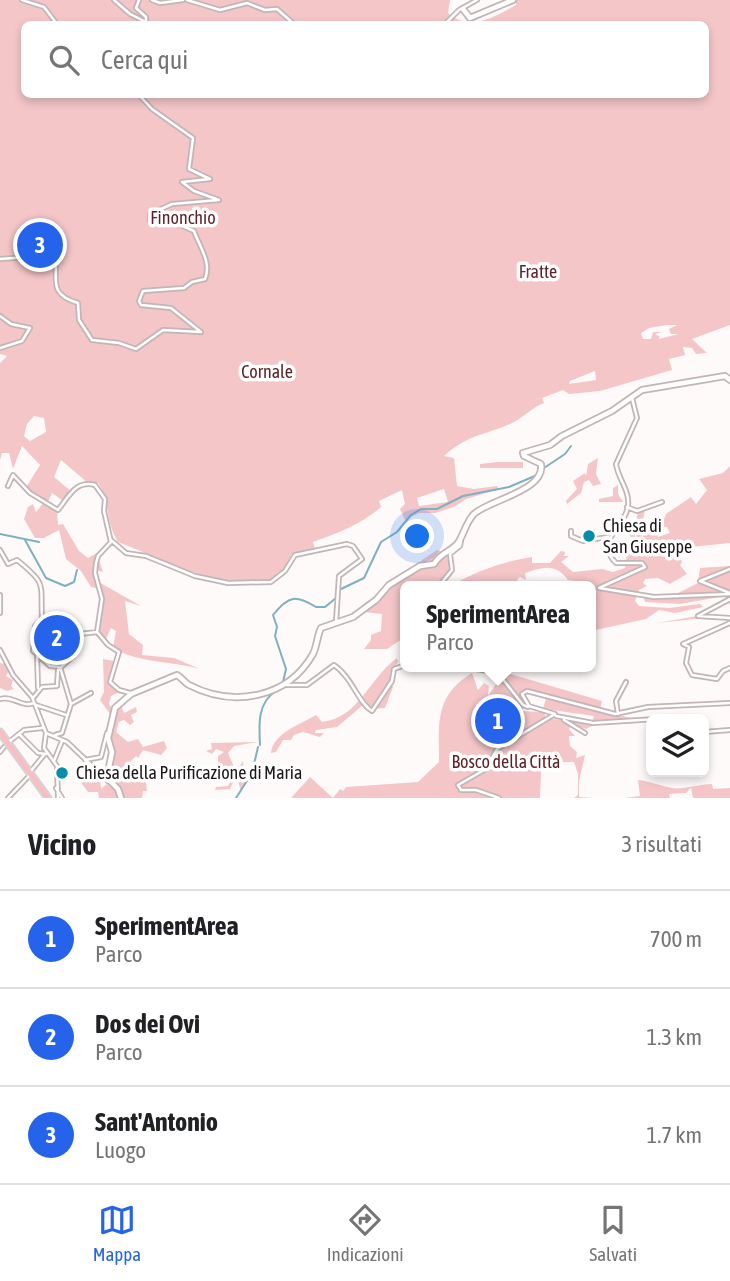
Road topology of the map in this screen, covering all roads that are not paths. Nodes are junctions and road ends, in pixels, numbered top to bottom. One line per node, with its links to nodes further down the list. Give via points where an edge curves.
1 (22, 0): 9 (street, via 44,7)
2 (114, 0): 10 (street)
3 (139, 0): 11 (street, via 136,8)
4 (152, 0): 5 (street)
5 (185, 0): 12 (street, via 220,10 247,3 277,9)
6 (477, 0): 8 (street)
7 (513, 0): 8 (street, via 470,18)
8 (463, 9): 13 (street)
9 (55, 21)
10 (144, 21)
11 (146, 21)
12 (291, 21)
13 (449, 21)
14 (142, 98): 15 (street, via 193,138 189,169 210,179 182,181 219,200 172,204 150,214 150,220 167,219 194,231 208,271 205,279 184,288 143,291 139,301 171,308 201,332 163,330 136,349 92,340 79,320 78,303 57,291 55,256 49,246 28,257)
15 (0, 259)
16 (0, 316): 17 (street, via 30,328 22,341)
17 (0, 348)
18 (730, 380): 19 (street, via 725,376)
19 (630, 396): 22 (street, via 637,418 616,464 626,489); 25 (street, via 550,445 523,453 541,464 538,477 516,494 477,511)
20 (8, 486): 26 (street, via 13,475 30,493 58,510 75,487 96,485 105,499)
21 (662, 502): 22 (street, via 637,511)
22 (627, 508): 24 (street)
23 (571, 531): 24 (street, via 579,540)
24 (608, 537): 30 (street, via 611,558 623,565 642,563 645,567 600,589 654,597)
25 (459, 538): 29 (street, via 460,546 450,554 452,570); 35 (street, via 434,564 389,584 363,610)
26 (111, 540): 35 (street, via 126,553 195,576 267,584 283,573 295,555 353,546 362,559 339,576); 36 (street, via 97,556 95,573 102,599)
27 (0, 550): 38 (street, via 8,564 17,560 44,588 42,620 35,626 33,651)
28 (730, 569): 30 (street, via 700,581)
29 (443, 581)
30 (730, 593)
31 (0, 595): 33 (street)
32 (730, 599): 34 (street, via 698,616)
33 (0, 613)
34 (730, 621): 40 (street, via 683,643 689,647 686,663 692,676 717,678)
35 (336, 622): 44 (street, via 321,628 313,653)
36 (97, 632): 41 (street, via 80,634 73,656); 47 (street, via 119,652 110,682)
37 (0, 650): 49 (street)
38 (37, 654): 41 (street); 45 (street)
39 (400, 667): 44 (street, via 394,669 392,681 372,711 334,665 307,685)
40 (730, 668)
41 (59, 669): 45 (street, via 57,687); 51 (street)
42 (490, 672): 52 (street, via 500,674 523,705)
43 (626, 682): 53 (street, via 616,701)
44 (287, 685): 47 (street, via 262,696 223,695 188,685 177,675)
45 (40, 688): 49 (street)
46 (91, 693): 51 (street)
47 (131, 694): 59 (street, via 113,713)
48 (0, 699): 49 (street)
49 (34, 702): 54 (street); 58 (street)
50 (730, 703): 53 (street, via 649,707)
51 (71, 704): 54 (street)
52 (529, 706): 53 (street, via 522,696 527,691); 55 (street)
53 (618, 714)
54 (66, 715): 66 (street, via 62,733)
55 (555, 716): 56 (street); 80 (street, via 497,749 486,769 458,785 461,790)
56 (564, 719): 57 (street, via 593,723); 64 (street)
57 (646, 720)
58 (42, 728): 63 (street); 65 (street)
59 (110, 730): 71 (street, via 101,757); 75 (street, via 108,743 113,752 106,773)
60 (730, 730): 62 (street)
61 (0, 732): 68 (main road)
62 (709, 732)
63 (46, 733): 66 (street); 70 (street)
64 (585, 733)
65 (19, 734): 68 (street); 70 (street)
66 (55, 735): 67 (street)
67 (63, 740): 71 (street); 72 (street)
68 (8, 746): 69 (street); 77 (main road)
69 (0, 752)
70 (45, 754): 72 (street); 73 (street)
71 (85, 760): 75 (street)
72 (54, 761): 78 (street)
73 (31, 771)
74 (29, 776): 76 (street)
75 (111, 784): 79 (street)
76 (9, 798)
77 (48, 798)
78 (60, 798)
79 (121, 798)
80 (499, 798)

